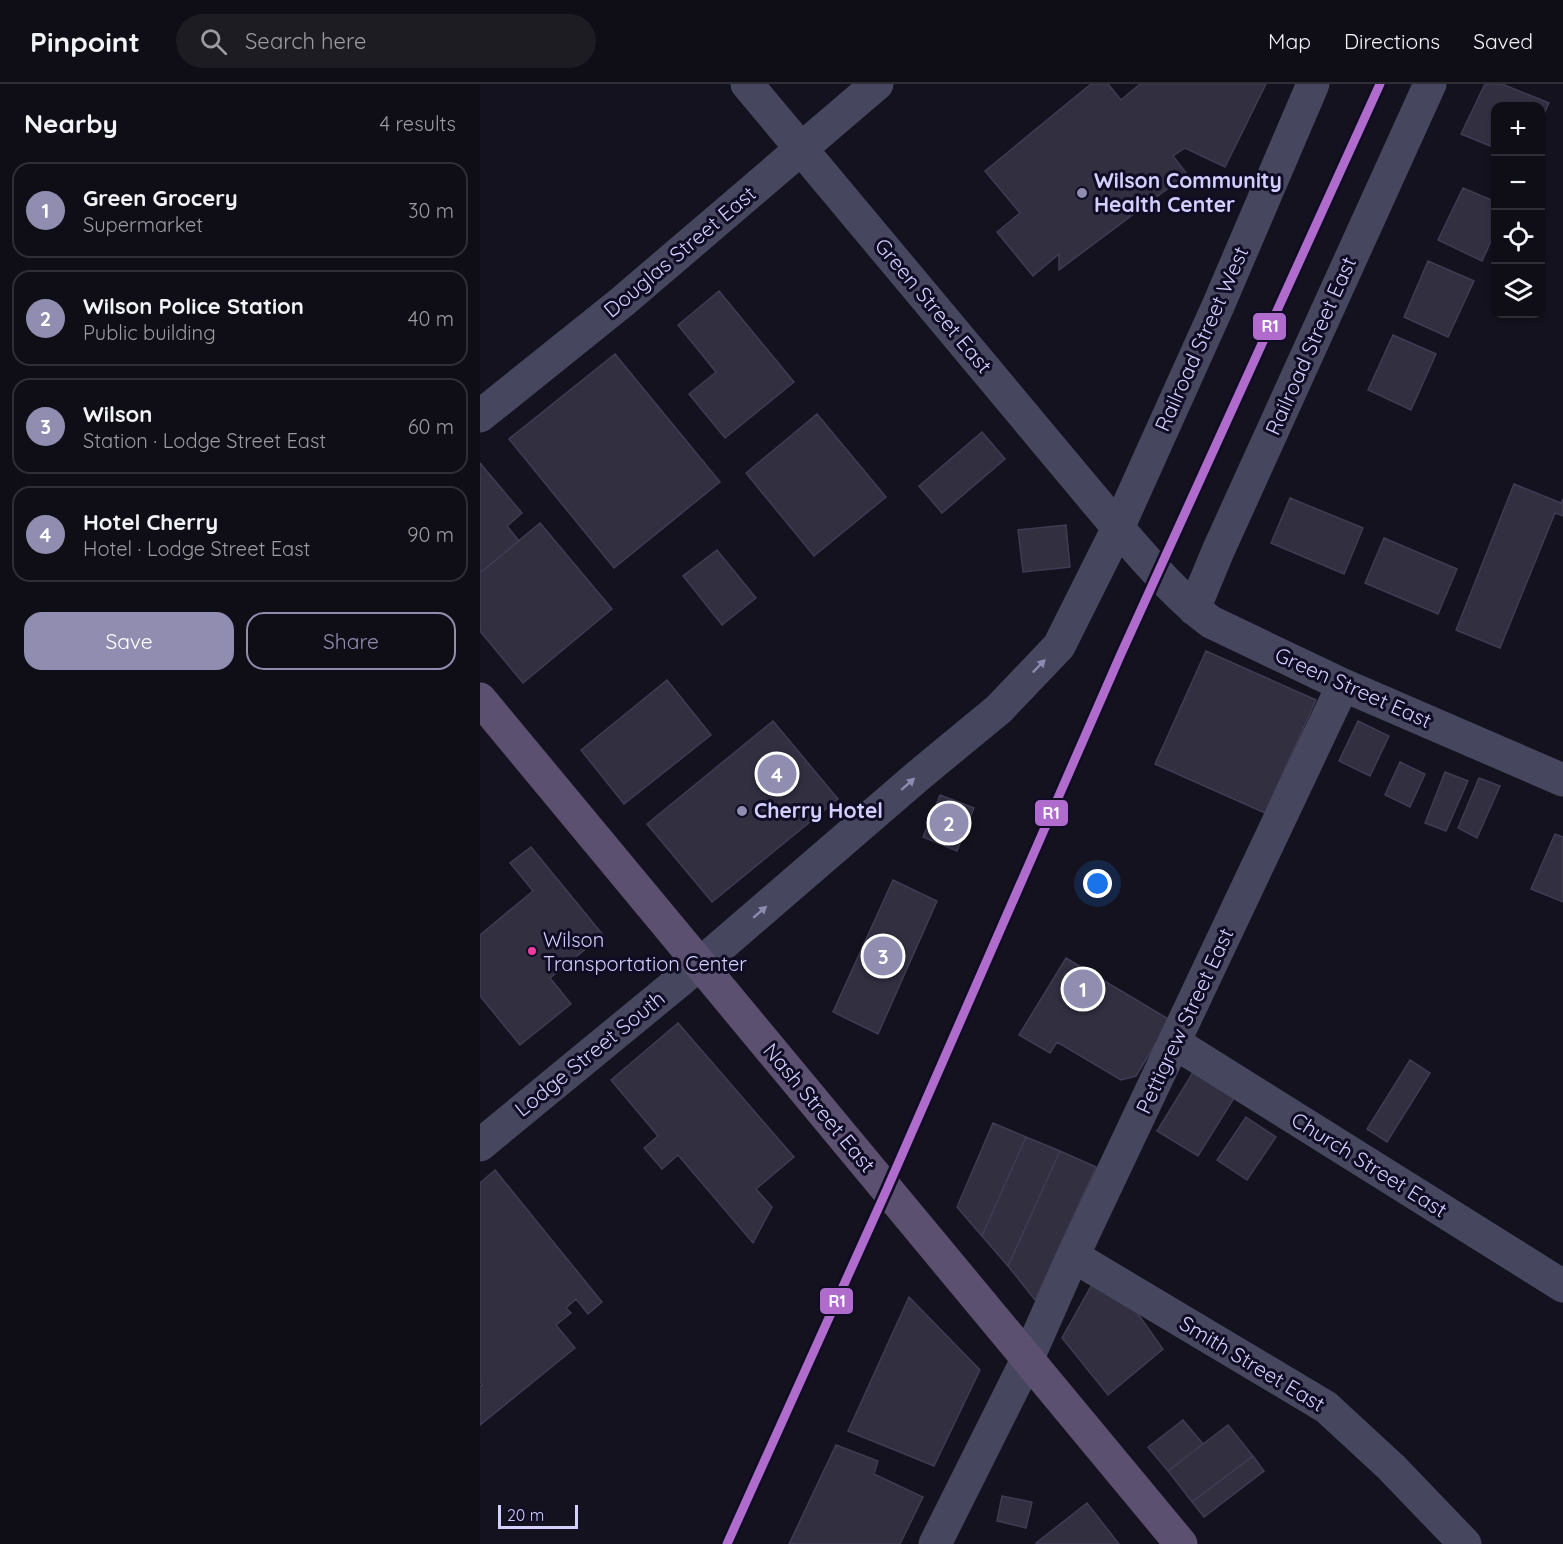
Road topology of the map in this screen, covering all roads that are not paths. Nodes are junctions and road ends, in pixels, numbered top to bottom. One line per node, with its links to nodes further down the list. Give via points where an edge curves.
1 (747, 84): 5 (street, Green Street East)
2 (877, 84): 5 (street, Douglas Street East)
3 (1313, 84): 7 (street, Railroad Street West)
4 (1430, 84): 8 (street, Railroad Street East)
5 (802, 150): 6 (street, Douglas Street East); 7 (street, Green Street East)
6 (480, 416)
7 (1118, 528): 8 (street, Green Street East); 12 (street, Railroad Street West, one-way to 7, via 1007,701 1059,646)
8 (1194, 609): 9 (street, Green Street East, via 1211,622)
9 (1344, 685): 11 (street, Green Street East); 13 (street, Pettigrew Street East)
10 (480, 699): 12 (main road, Nash Street East)
11 (1563, 780)
12 (700, 964): 14 (street, Lodge Street South); 17 (main road, Nash Street East)
13 (1175, 1043): 15 (street, Pettigrew Street East); 16 (street, Church Street East)
14 (480, 1145)
15 (1073, 1256): 17 (street, Pettigrew Street East); 20 (street, Smith Street East, via 1326,1407)
16 (1563, 1286)
17 (1028, 1358): 18 (street, Pettigrew Street East); 19 (main road, Nash Street East)
18 (935, 1544)
19 (1181, 1544)
20 (1465, 1544)

